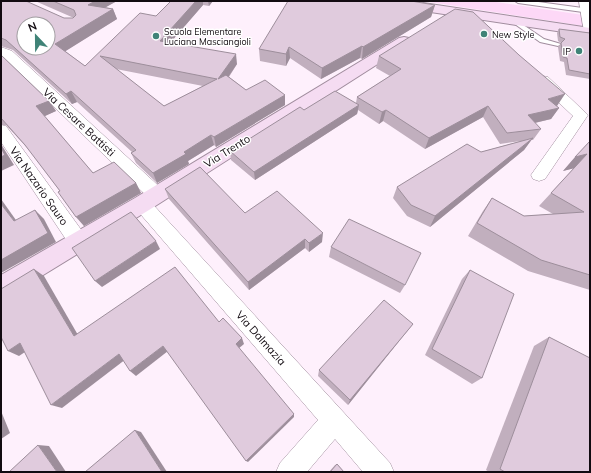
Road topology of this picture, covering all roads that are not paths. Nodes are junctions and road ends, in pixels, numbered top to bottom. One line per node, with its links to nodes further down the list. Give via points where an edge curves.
1 (384, 1): 3 (street)
2 (518, 1): 5 (lane)
3 (452, 12): 4 (street); 13 (street, Via Trento)
4 (470, 15): 6 (street); 7 (street)
5 (588, 18): 6 (street)
6 (514, 21): 8 (lane, via 542,41)
7 (488, 31)
8 (558, 44)
9 (1, 50): 13 (street, Via Cesare Battisti)
10 (535, 73): 12 (street, via 581,115)
11 (2, 132): 14 (street, Via Nazario Sauro)
12 (539, 175)
13 (149, 199): 14 (street, Via Trento); 16 (street, Via Dalmazia)
14 (78, 241): 15 (street, Via Trento)
15 (1, 288)
16 (335, 420): 17 (street); 18 (street, Via Dalmazia)
17 (289, 472)
18 (381, 472)

